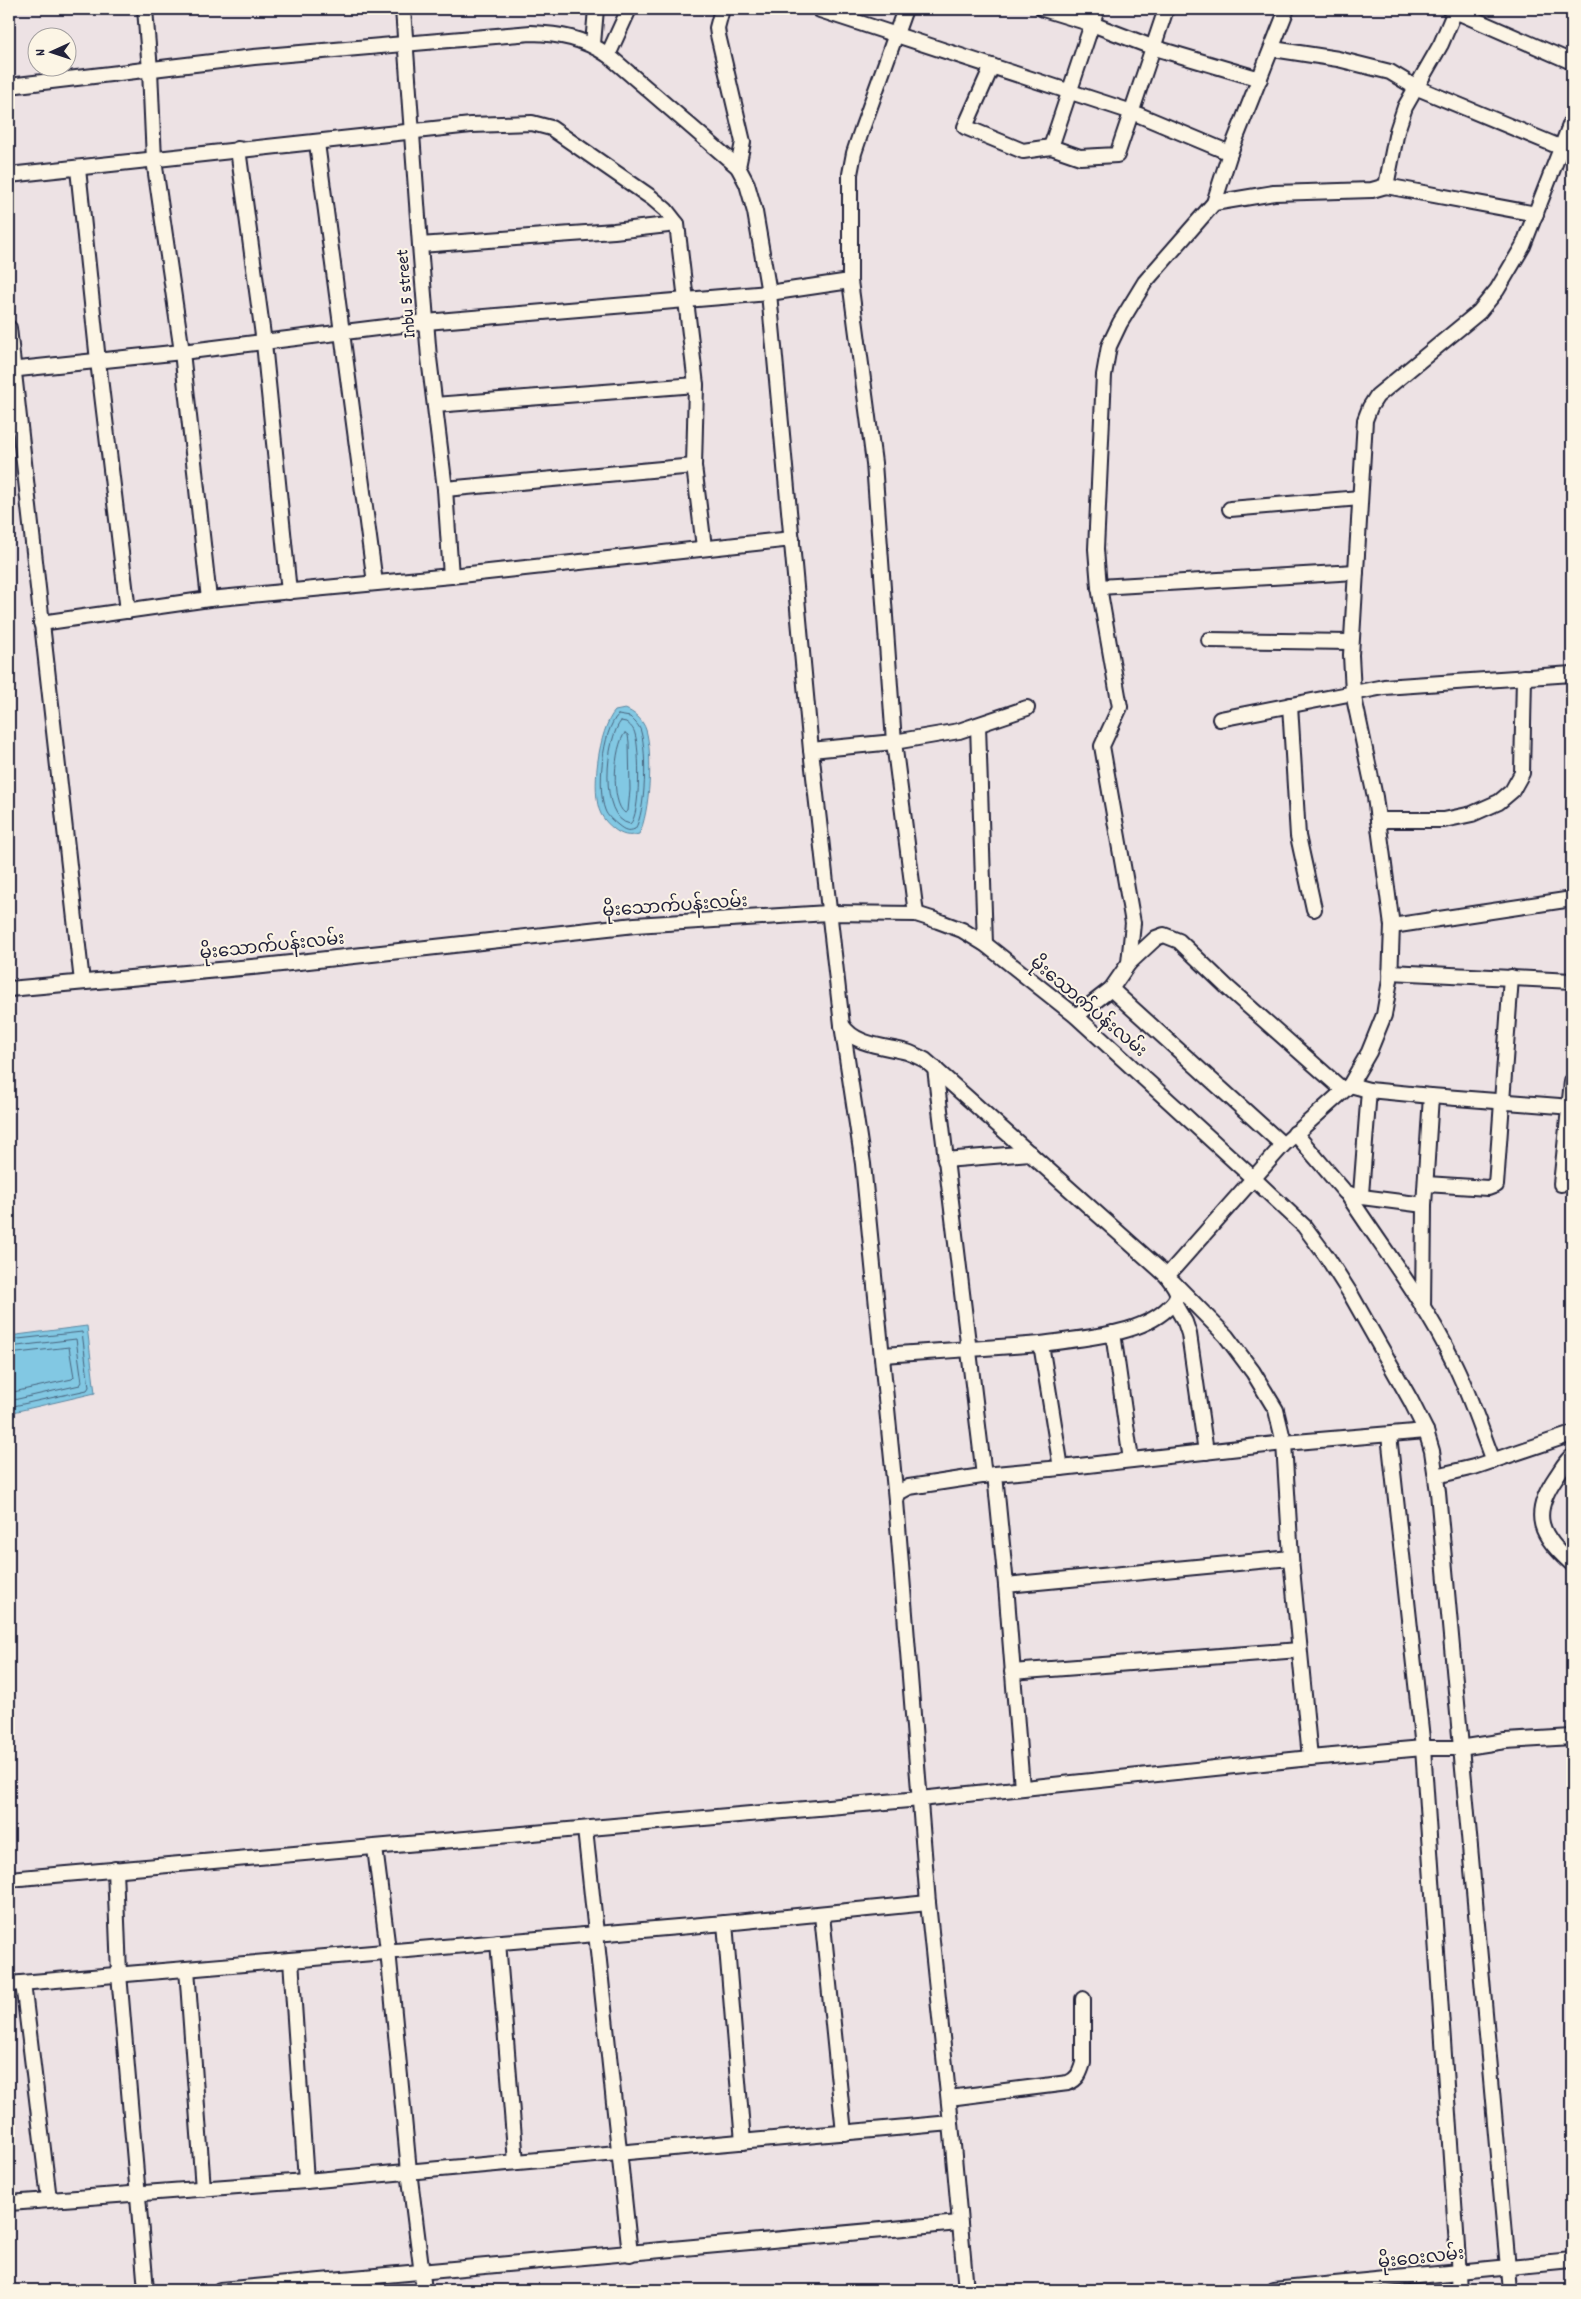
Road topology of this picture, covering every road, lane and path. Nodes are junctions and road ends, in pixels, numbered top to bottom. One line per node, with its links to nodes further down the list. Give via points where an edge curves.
1 (145, 9): 22 (street)
2 (403, 9): 15 (street, Inbu 5 street)
3 (596, 9): 16 (street)
4 (629, 9): 19 (street)
5 (722, 9): 36 (street, via 717,28 742,142)
6 (905, 9): 14 (street)
7 (1043, 9): 13 (street)
8 (1097, 9): 13 (street)
9 (1166, 9): 17 (street)
10 (1285, 9): 18 (street)
11 (1453, 9): 20 (street); 25 (street, via 1441,44)
12 (820, 10): 14 (street)
13 (1092, 24): 17 (street); 26 (street)
14 (897, 35): 21 (street); 44 (street, via 854,153 850,174)
15 (405, 44): 16 (street, via 531,33 570,36); 22 (street); 29 (street, Inbu 5 street)
16 (593, 44): 19 (street)
17 (1152, 47): 23 (street); 27 (street)
18 (1273, 49): 23 (street); 25 (street, via 1374,67 1390,72)
19 (608, 55): 36 (street)
20 (1572, 62)
21 (992, 66): 26 (street); 31 (street, via 965,127 1023,151)
22 (150, 70): 24 (street); 35 (street)
23 (1260, 79): 34 (street)
24 (9, 86)
25 (1415, 87): 33 (street); 39 (street, via 1405,107)
26 (1070, 91): 27 (street); 31 (street)
27 (1132, 112): 31 (street, via 1117,156 1080,157); 34 (street)
28 (1572, 120): 33 (street)
29 (411, 133): 30 (street); 42 (street, via 507,123 532,123 552,128 652,198); 43 (street, Inbu 5 street)
30 (317, 143): 32 (street); 49 (street)
31 (1052, 146)
32 (238, 149): 35 (street); 50 (street)
33 (1566, 149): 41 (street)
34 (1230, 153): 40 (street)
35 (154, 160): 37 (street); 51 (street)
36 (738, 167): 45 (street, via 755,212)
37 (78, 169): 38 (street); 52 (street)
38 (9, 175)
39 (1386, 186): 40 (street, via 1372,190 1274,193); 41 (street)
40 (1214, 202): 65 (street, via 1145,282 1109,346 1104,374 1096,549)
41 (1536, 214): 58 (street, via 1497,290 1479,312 1377,396 1370,407 1365,420)
42 (677, 224): 43 (street); 46 (street)
43 (420, 246): 47 (street, Inbu 5 street)
44 (850, 281): 45 (street); 79 (street, via 874,464)
45 (769, 293): 46 (street); 60 (street)
46 (686, 301): 47 (street); 54 (street)
47 (426, 322): 49 (street); 55 (street, Inbu 5 street)
48 (9, 328): 53 (street)
49 (343, 333): 50 (street); 64 (street)
50 (264, 342): 51 (street); 66 (street)
51 (182, 352): 52 (street); 67 (street)
52 (98, 361): 53 (street); 68 (street)
53 (11, 370): 69 (street)
54 (696, 385): 55 (street); 56 (street)
55 (435, 406): 57 (street, Inbu 5 street)
56 (694, 466): 57 (street); 61 (street)
57 (445, 489): 63 (street, Inbu 5 street)
58 (1360, 498): 59 (street); 62 (street)
59 (1230, 509)
60 (792, 539): 61 (street); 80 (street)
61 (704, 547): 63 (street)
62 (1356, 572): 65 (street); 71 (street)
63 (451, 576): 64 (street)
64 (374, 583): 66 (street)
65 (1099, 587): 88 (street, via 1120,707 1102,746 1133,923)
66 (289, 592): 67 (street)
67 (209, 599): 68 (street)
68 (128, 611): 69 (street)
69 (41, 623): 92 (street)
70 (1209, 640): 71 (street)
71 (1351, 642): 74 (street)
72 (1572, 674): 73 (street)
73 (1524, 677): 74 (street); 81 (street, via 1522,773 1512,791 1499,802 1472,814 1444,820)
74 (1353, 693): 75 (street); 81 (street)
75 (1290, 705): 77 (street); 83 (street, via 1298,836)
76 (1027, 708): 78 (street)
77 (1220, 719)
78 (978, 725): 79 (street); 87 (street)
79 (894, 742): 80 (street); 85 (street)
80 (811, 750): 84 (street)
81 (1378, 820): 86 (street)
82 (1572, 899): 86 (street)
83 (1314, 909)
84 (828, 913): 85 (street, မိုးသောက်ပန်းလမ်း); 92 (street, မိုးသောက်ပန်းလမ်း, via 635,925 263,966); 96 (street)
85 (916, 914): 87 (street, မိုးသောက်ပန်းလမ်း, via 962,930)
86 (1392, 926): 89 (street)
87 (985, 944): 95 (street, မိုးသောက်ပန်းလမ်း)
88 (1129, 963): 94 (street); 99 (street, via 1156,938 1164,935 1179,941 1228,988)
89 (1390, 972): 90 (street); 99 (street, via 1384,1015 1369,1052)
90 (1511, 977): 91 (street); 102 (street)
91 (1572, 981)
92 (82, 982): 93 (street, မိုးသောက်ပန်းလမ်း)
93 (9, 989)
94 (1111, 989): 95 (street); 105 (street)
95 (1076, 1016): 108 (street, မိုးသောက်ပန်းလမ်း)
96 (842, 1025): 97 (street, via 856,1039 909,1052); 119 (street, via 863,1164)
97 (935, 1068): 106 (street); 107 (street)
98 (1572, 1081): 103 (street)
99 (1347, 1088): 100 (street); 104 (street)
100 (1369, 1090): 101 (street); 111 (street, via 1363,1192)
101 (1431, 1096): 102 (street); 109 (street)
102 (1503, 1102): 103 (street); 109 (street, via 1496,1185 1488,1188)
103 (1571, 1107): 110 (street)
104 (1295, 1133): 105 (street); 111 (street)
105 (1284, 1145): 108 (street)
106 (1030, 1154): 107 (street); 113 (street)
107 (945, 1160): 118 (street)
108 (1254, 1178): 113 (street); 120 (street, မိုးသောက်ပန်းလမ်း, via 1304,1226 1327,1257 1382,1347)
109 (1426, 1184): 112 (street)
110 (1561, 1184)
111 (1351, 1196): 112 (street); 115 (street)
112 (1424, 1205): 115 (street)
113 (1167, 1276): 114 (street, via 1177,1293); 123 (street, via 1226,1336 1253,1372 1276,1410)
114 (1174, 1304): 116 (street, via 1157,1319); 124 (street, via 1188,1334)
115 (1423, 1309): 127 (street, via 1452,1358)
116 (1113, 1333): 117 (street); 126 (street)
117 (1042, 1344): 118 (street); 128 (street)
118 (969, 1349): 119 (street); 129 (street)
119 (883, 1355): 131 (street)
120 (1426, 1431): 121 (street); 130 (street, မိုးသောက်ပန်းလမ်း)
121 (1389, 1434): 123 (street); 138 (street)
122 (1572, 1434): 127 (street)
123 (1284, 1443): 124 (street); 132 (street)
124 (1206, 1452): 126 (street)
125 (1572, 1456): 133 (street, via 1545,1493 1540,1521 1550,1543)
126 (1131, 1460): 128 (street)
127 (1492, 1461): 130 (street)
128 (1061, 1468): 129 (street)
129 (990, 1475): 131 (street, via 909,1487 898,1493); 134 (street)
130 (1436, 1476): 139 (street, မိုးသောက်ပန်းလမ်း)
131 (896, 1501): 142 (street)
132 (1291, 1558): 134 (street); 135 (street)
133 (1572, 1564)
134 (1006, 1586): 136 (street)
135 (1299, 1650): 136 (street); 140 (street)
136 (1012, 1672): 141 (street)
137 (1572, 1737): 139 (street, via 1505,1741)
138 (1423, 1748): 139 (street); 140 (street); 175 (street)
139 (1460, 1748): 173 (street, မိုးသောက်ပန်းလမ်း)
140 (1310, 1758): 141 (street)
141 (1022, 1788): 142 (street)
142 (920, 1799): 143 (street); 147 (street)
143 (585, 1829): 144 (street); 150 (street)
144 (375, 1848): 145 (street); 152 (street)
145 (115, 1869): 146 (street); 155 (street)
146 (9, 1879)
147 (928, 1904): 148 (street); 158 (street)
148 (822, 1915): 149 (street); 160 (street)
149 (725, 1923): 150 (street); 161 (street)
150 (597, 1934): 151 (street); 162 (street)
151 (498, 1942): 152 (street); 163 (street)
152 (388, 1950): 153 (street); 164 (street)
153 (291, 1960): 154 (street); 165 (street)
154 (187, 1969): 155 (street); 166 (street)
155 (118, 1974): 156 (street); 167 (street)
156 (16, 1983): 168 (street)
157 (1083, 1999): 158 (street, via 1083,2063 1075,2080)
158 (949, 2098): 159 (street)
159 (951, 2123): 160 (street); 170 (street)
160 (844, 2133): 161 (street)
161 (743, 2142): 162 (street)
162 (619, 2152): 163 (street); 171 (street)
163 (516, 2162): 164 (street)
164 (409, 2171): 165 (street); 174 (street)
165 (306, 2181): 166 (street)
166 (203, 2189): 167 (street)
167 (138, 2194): 168 (street); 176 (street)
168 (49, 2200): 169 (street)
169 (9, 2203)
170 (960, 2223): 171 (street); 179 (street)
171 (630, 2254): 174 (street)
172 (1572, 2260): 173 (street, မိုးဝေးလမ်း)
173 (1508, 2266): 175 (street, မိုးဝေးလမ်း); 182 (street, မိုးသောက်ပန်းလမ်း)
174 (422, 2272): 177 (street); 178 (street)
175 (1459, 2272): 180 (street, မိုးဝေးလမ်း); 181 (street)
176 (146, 2290)
177 (220, 2290)
178 (424, 2290)
179 (966, 2290)
180 (1273, 2290)
181 (1460, 2290)
182 (1510, 2290)

